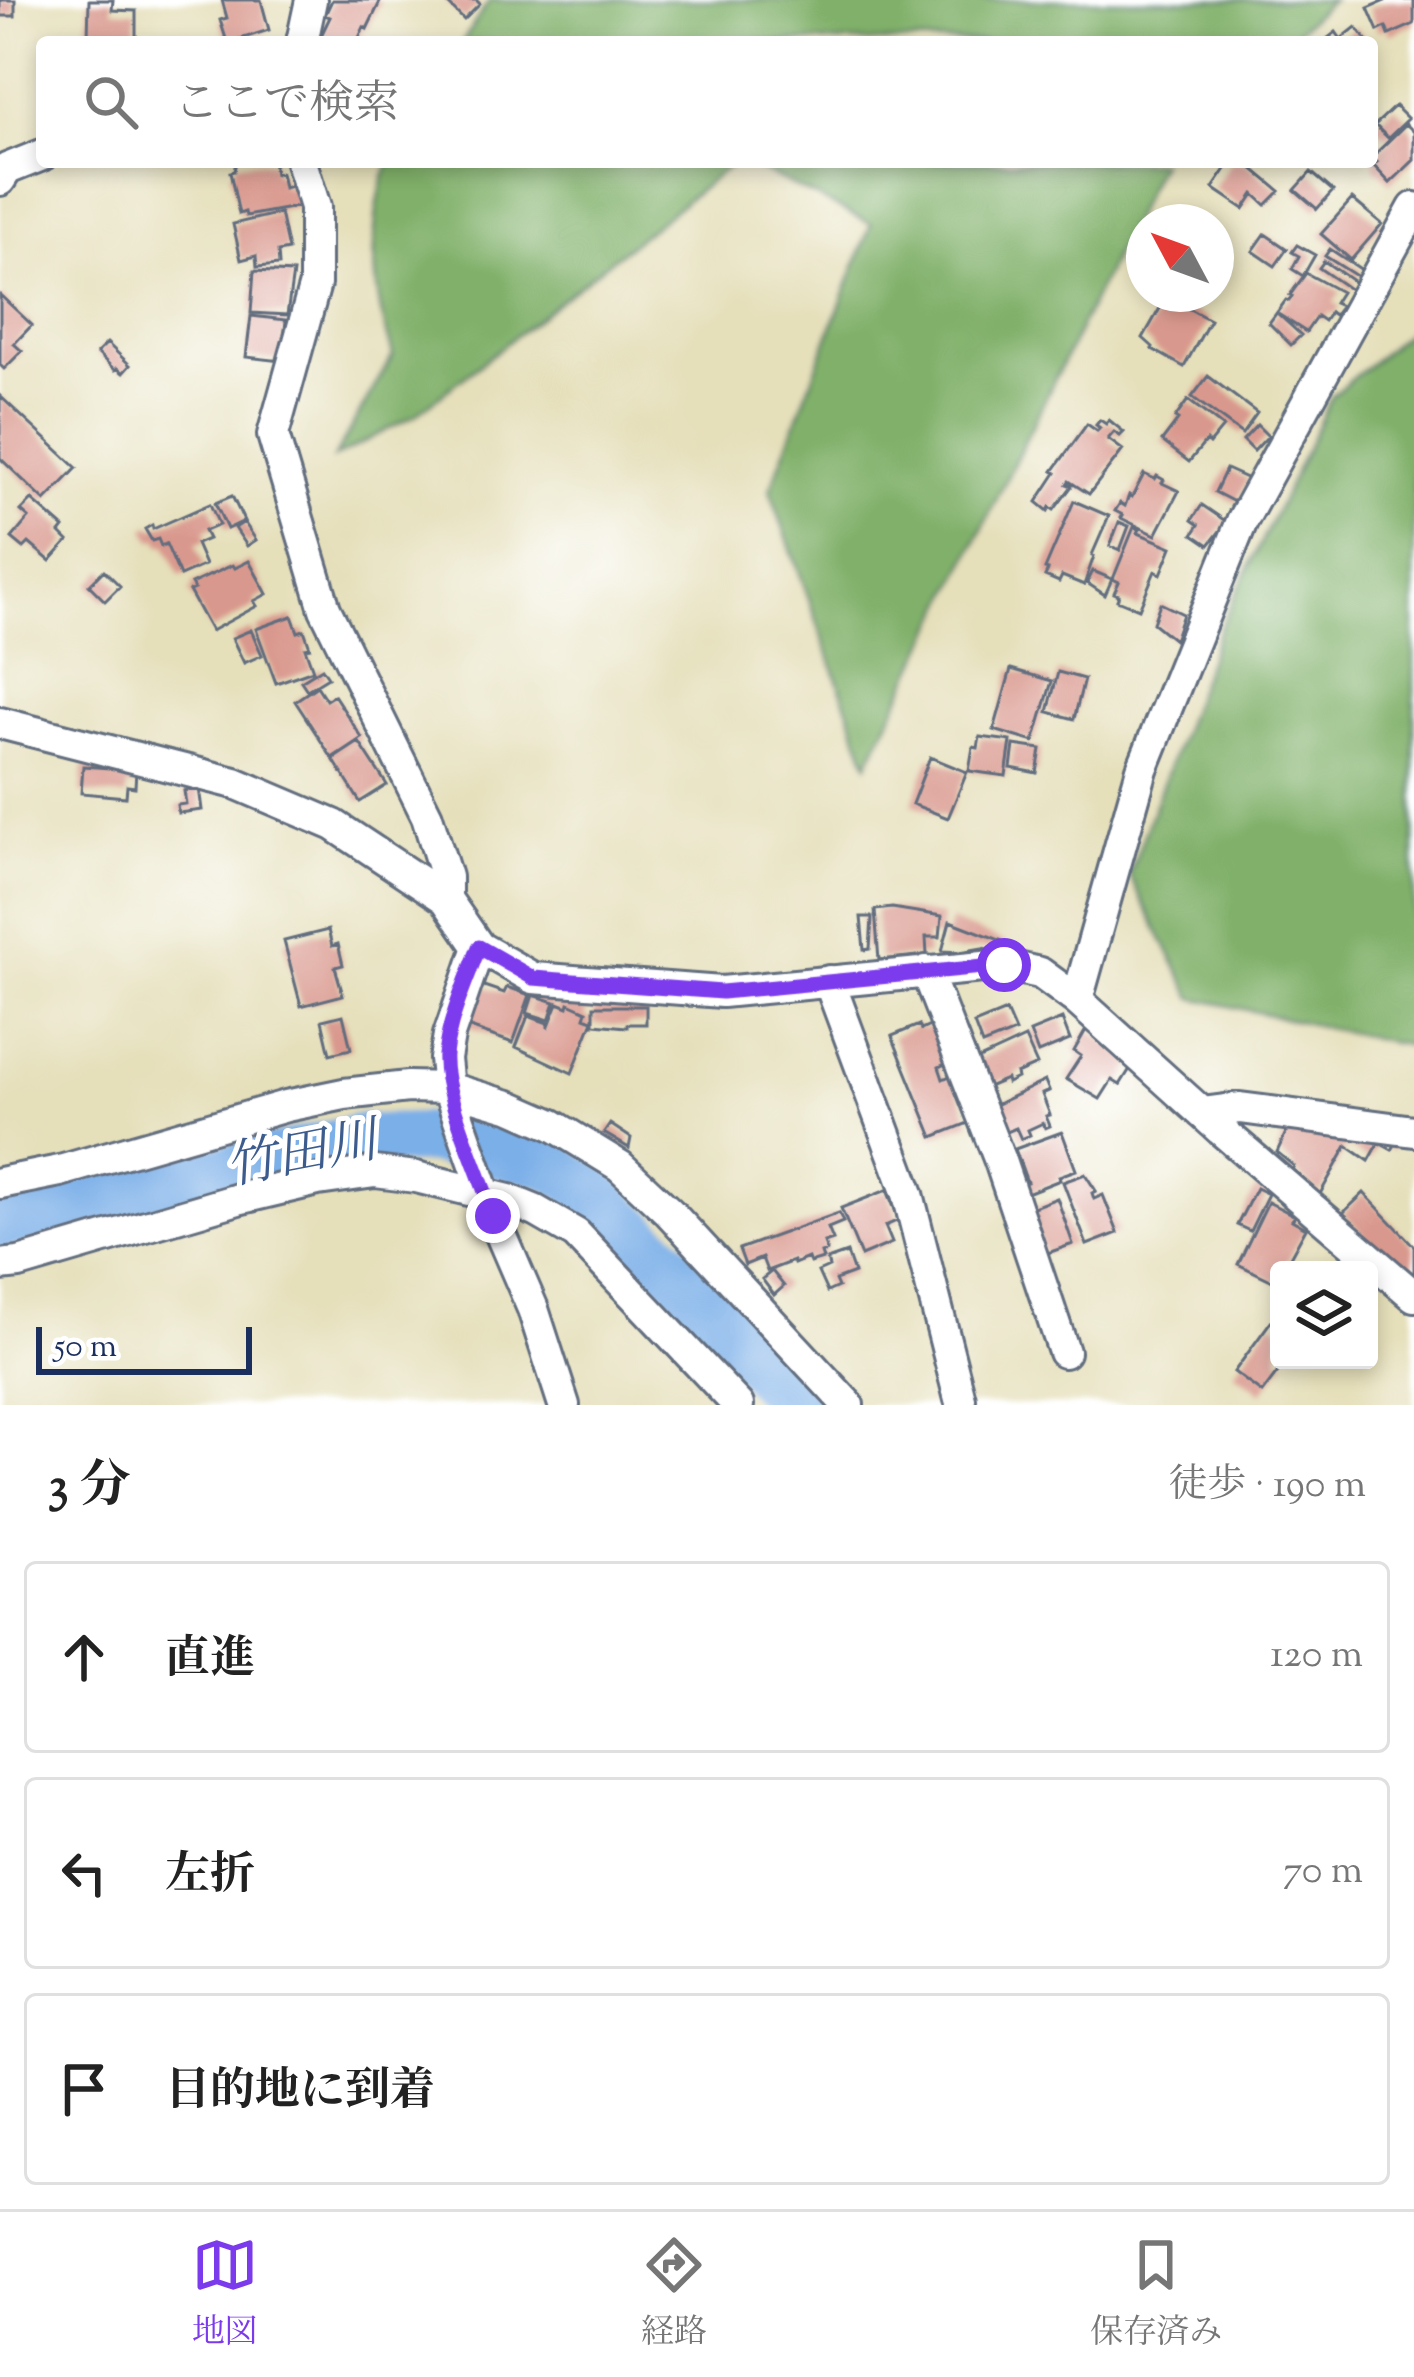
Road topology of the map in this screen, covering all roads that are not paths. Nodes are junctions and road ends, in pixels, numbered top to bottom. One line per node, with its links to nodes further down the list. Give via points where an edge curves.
1 (311, 0): 2 (street)
2 (303, 36)
3 (36, 157): 5 (street)
4 (303, 168): 8 (street, via 315,207 315,284 273,435 325,609 427,816)
5 (0, 180)
6 (1414, 208): 12 (street, via 1242,521 1142,769)
7 (0, 723): 8 (street, via 235,783 334,825)
8 (446, 899): 9 (street)
9 (479, 947): 11 (street, via 533,978 722,992); 13 (street, via 448,1035)
10 (926, 971): 11 (street); 12 (street, via 1004,965 1040,973); 20 (street)
11 (829, 981): 21 (street, via 908,1194)
12 (1077, 1000): 14 (street)
13 (451, 1095): 16 (street, via 408,1087 344,1094); 17 (street); 24 (street, via 512,1106 620,1166)
14 (1202, 1113): 15 (street, via 1240,1108); 19 (street)
15 (1414, 1131)
16 (0, 1183)
17 (484, 1186): 18 (street, via 375,1172 318,1180); 22 (street); 23 (street, via 576,1234)
18 (0, 1264)
19 (1414, 1296)
20 (1064, 1352)
21 (960, 1399)
22 (564, 1405)
23 (738, 1405)
24 (848, 1405)

